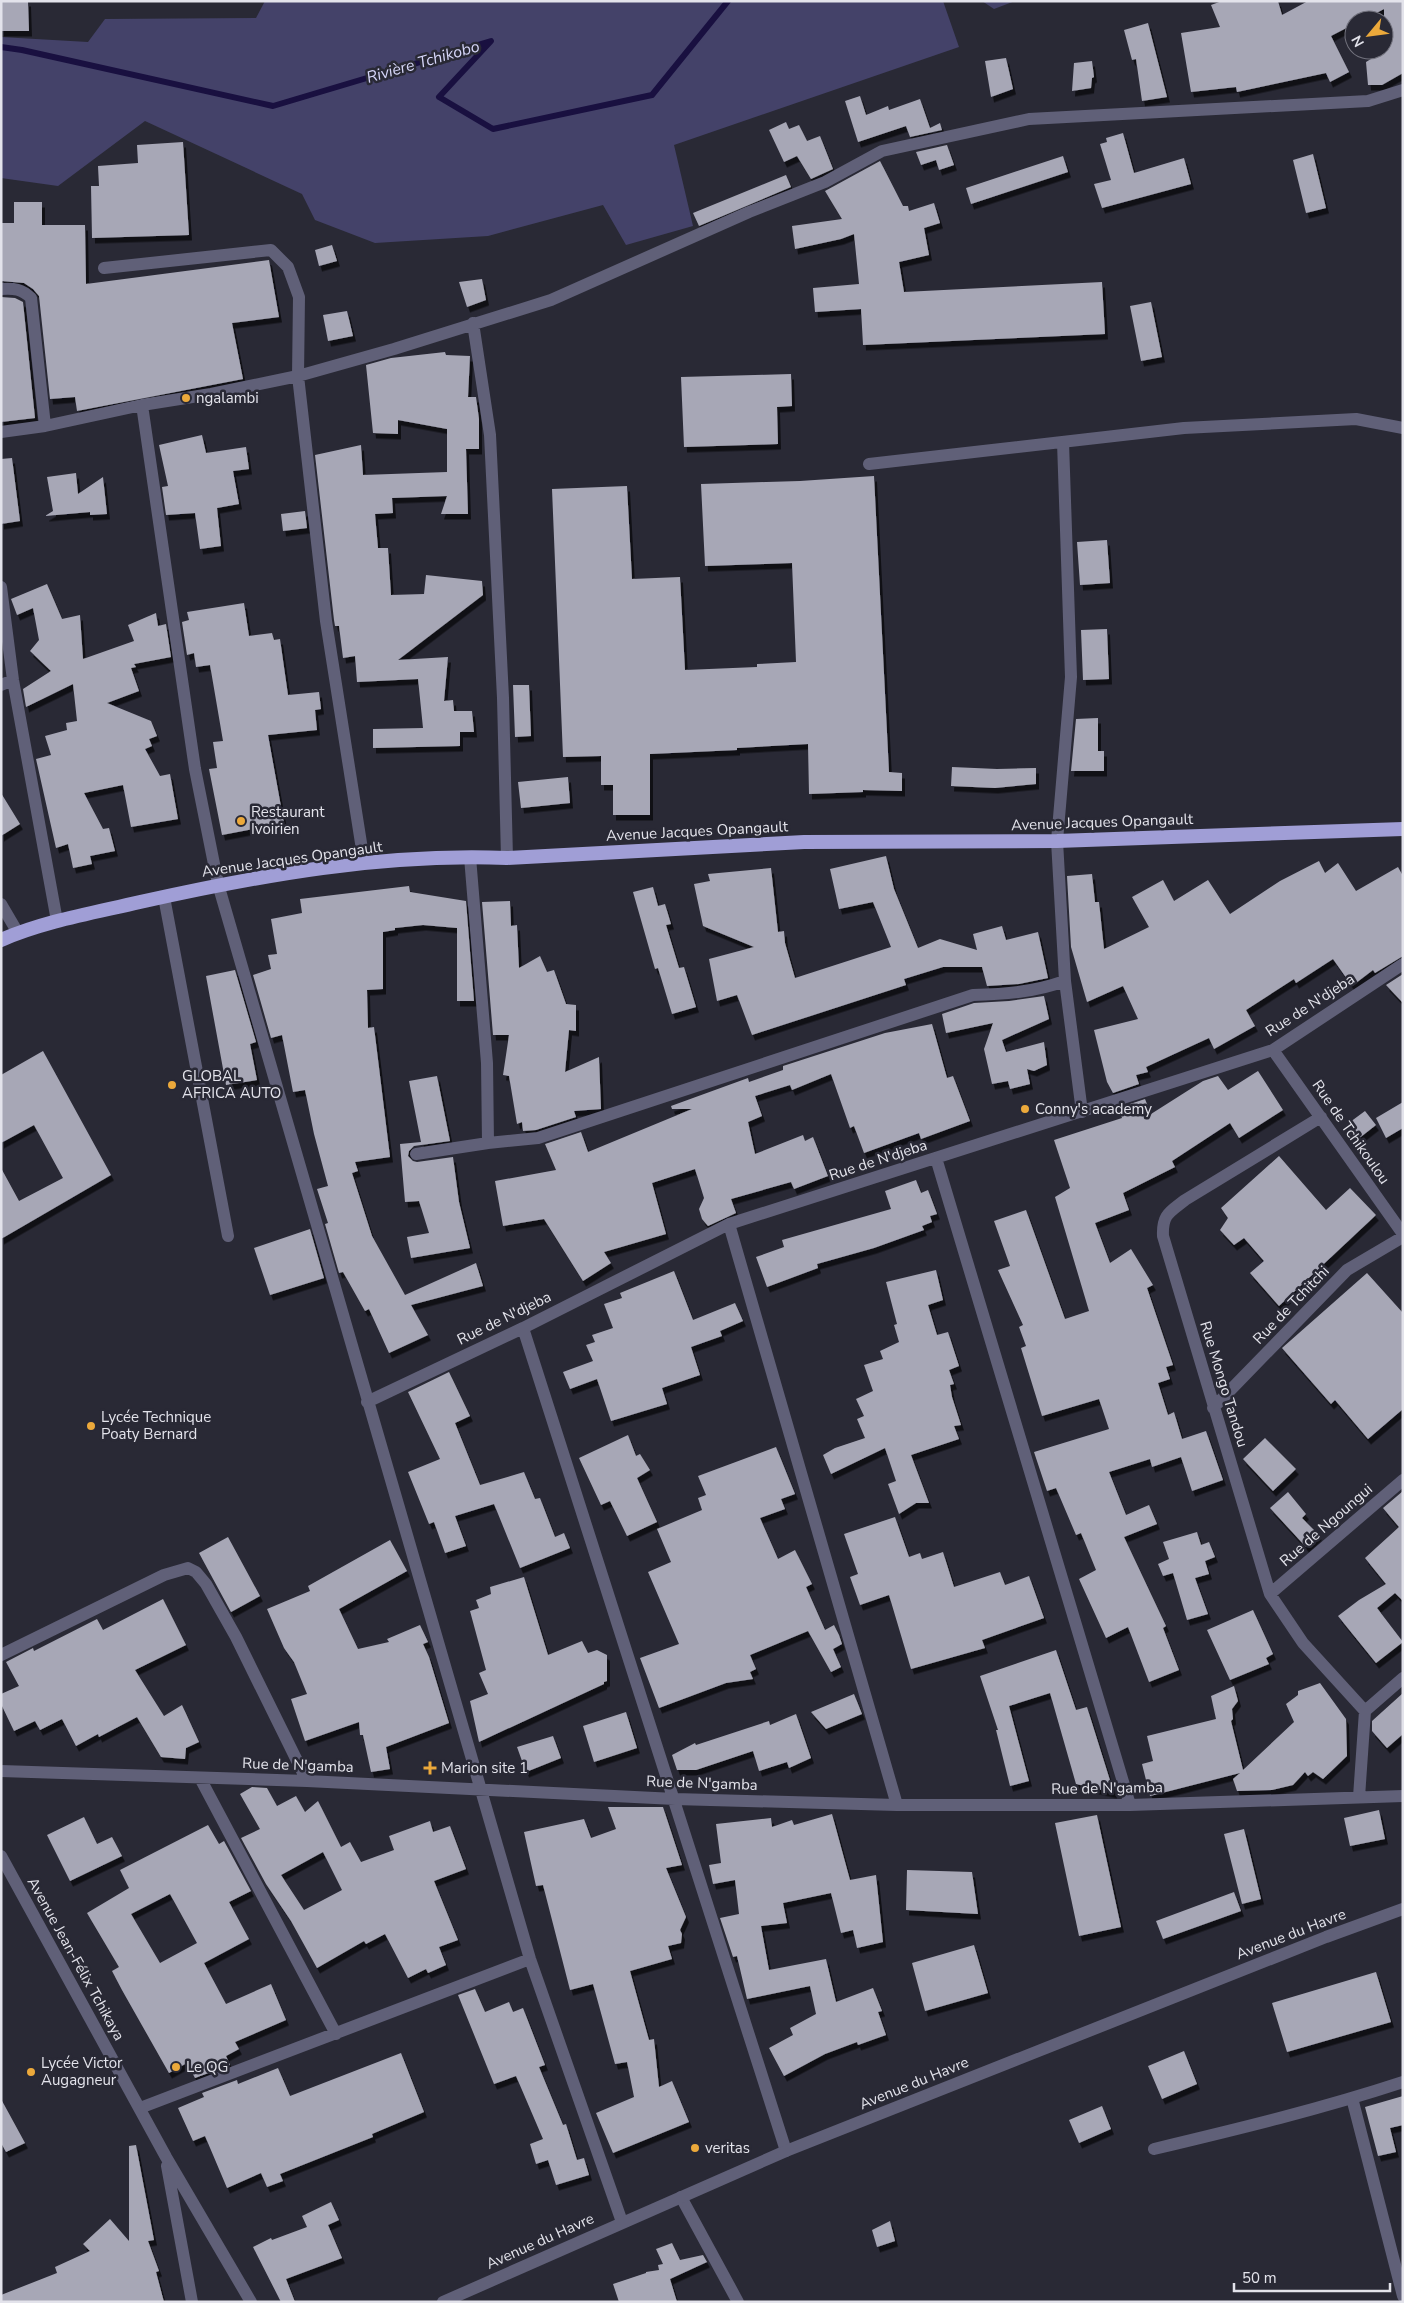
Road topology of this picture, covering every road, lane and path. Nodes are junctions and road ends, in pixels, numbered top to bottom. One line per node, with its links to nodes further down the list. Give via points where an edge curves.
1 (1403, 90): 4 (street, via 1368,101 1029,119 882,151 825,182 749,212 551,300)
2 (104, 268): 5 (street, via 271,250 288,267 300,297)
3 (1, 289): 7 (street, via 24,291 31,298)
4 (473, 323): 5 (street, via 394,350); 17 (street, via 490,435)
5 (298, 376): 6 (street); 18 (street, via 326,621)
6 (142, 405): 7 (street); 19 (street, via 195,769)
7 (45, 426): 9 (street)
8 (1403, 428): 10 (street, via 1356,419 1184,428)
9 (1, 432)
10 (1062, 442): 11 (street); 15 (street, via 1070,677)
11 (869, 464)
12 (1, 588): 13 (street)
13 (7, 682): 22 (street)
14 (1403, 829): 15 (highway, Avenue Jacques Opangault)
15 (1057, 841): 17 (highway, Avenue Jacques Opangault, via 804,842); 26 (street)
16 (470, 857): 17 (highway, Avenue Jacques Opangault); 18 (highway, Avenue Jacques Opangault); 30 (street, via 486,1063)
17 (507, 858)
18 (364, 862): 19 (highway, Avenue Jacques Opangault)
19 (218, 884): 20 (highway, Avenue Jacques Opangault); 37 (street)
20 (164, 897): 22 (highway, Avenue Jacques Opangault); 34 (street)
21 (1, 904): 23 (street)
22 (56, 921): 23 (highway, Avenue Jacques Opangault)
23 (18, 933): 24 (highway, Avenue Jacques Opangault)
24 (1, 940)
25 (1403, 964): 27 (street, Rue de N'djeba)
26 (1065, 980): 28 (street); 30 (street, via 1018,994 973,995 547,1136)
27 (1273, 1050): 28 (street, Rue de N'djeba); 29 (street, Rue de Tchikoulou)
28 (1082, 1112): 32 (street, Rue de N'djeba)
29 (1321, 1117): 35 (street, Rue de Tchikoulou); 38 (street, Rue Mongo Tandou, via 1185,1200 1162,1221 1167,1251)
30 (488, 1143): 31 (street)
31 (416, 1154)
32 (936, 1158): 33 (street, Rue de N'djeba); 52 (street)
33 (729, 1224): 36 (street, Rue de N'djeba); 51 (street)
34 (228, 1236)
35 (1403, 1236): 38 (street, Rue de Tchitchi, via 1347,1270)
36 (523, 1328): 37 (street, Rue de N'djeba); 50 (street)
37 (367, 1402): 47 (street)
38 (1213, 1408): 40 (street, Rue Mongo Tandou)
39 (1403, 1480): 40 (street, Rue de Ngoungui)
40 (1270, 1594): 43 (street, Rue Mongo Tandou, via 1303,1643)
41 (1, 1655): 46 (street, via 164,1575 188,1568 206,1584 236,1637)
42 (1403, 1678): 43 (street)
43 (1365, 1711): 49 (street)
44 (1, 1771): 45 (street, Rue de N'gamba)
45 (200, 1778): 46 (street, Rue de N'gamba); 56 (street)
46 (307, 1781): 47 (street, Rue de N'gamba)
47 (480, 1790): 50 (street, Rue de N'gamba); 55 (street)
48 (1403, 1796): 49 (street, Rue de N'gamba)
49 (1359, 1798): 52 (street, Rue de N'gamba)
50 (675, 1800): 51 (street, Rue de N'gamba); 61 (street)
51 (897, 1805): 52 (street, Rue de N'gamba)
52 (1130, 1805)
53 (1, 1856): 59 (street, Avenue Jean-Félix Tchikaya)
54 (1403, 1909): 61 (street, Avenue du Havre)
55 (530, 1959): 56 (street); 64 (street)
56 (336, 2034): 59 (street)
57 (1403, 2082): 58 (street)
58 (1352, 2098): 60 (street); 65 (street)
59 (140, 2108): 62 (street, Avenue Jean-Félix Tchikaya)
60 (1154, 2149)
61 (786, 2151): 63 (street, Avenue du Havre)
62 (166, 2156): 66 (street, Avenue Jean-Félix Tchikaya); 67 (street, Avenue Jean-Félix Tchikaya)
63 (682, 2197): 64 (street, Avenue du Havre); 69 (street)
64 (622, 2222): 68 (street, Avenue du Havre)
65 (1403, 2296)
66 (192, 2302)
67 (251, 2302)
68 (443, 2302)
69 (738, 2302)

